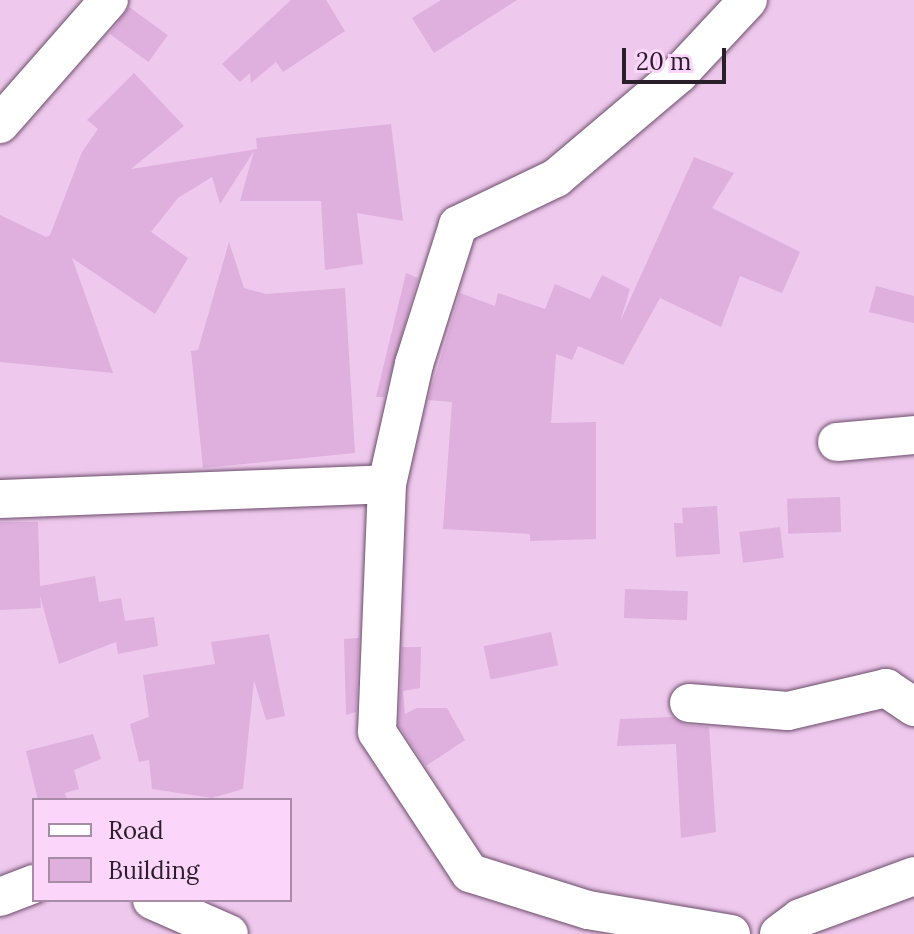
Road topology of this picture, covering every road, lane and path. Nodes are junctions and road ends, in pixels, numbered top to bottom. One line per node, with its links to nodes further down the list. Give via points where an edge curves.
1 (109, 0): 3 (street)
2 (748, 0): 6 (street, via 679,74 556,178 458,225 414,364)
3 (0, 124)
4 (914, 435): 5 (street)
5 (837, 442)
6 (387, 484): 7 (street); 15 (street, via 377,732 470,873 588,910)
7 (0, 499)
8 (689, 703): 9 (street, via 788,711 886,688)
9 (914, 707)
10 (914, 876): 16 (street, via 800,918)
11 (32, 885): 12 (street)
12 (0, 897)
13 (157, 902): 14 (street)
14 (229, 934)
15 (731, 934)
16 (779, 934)

